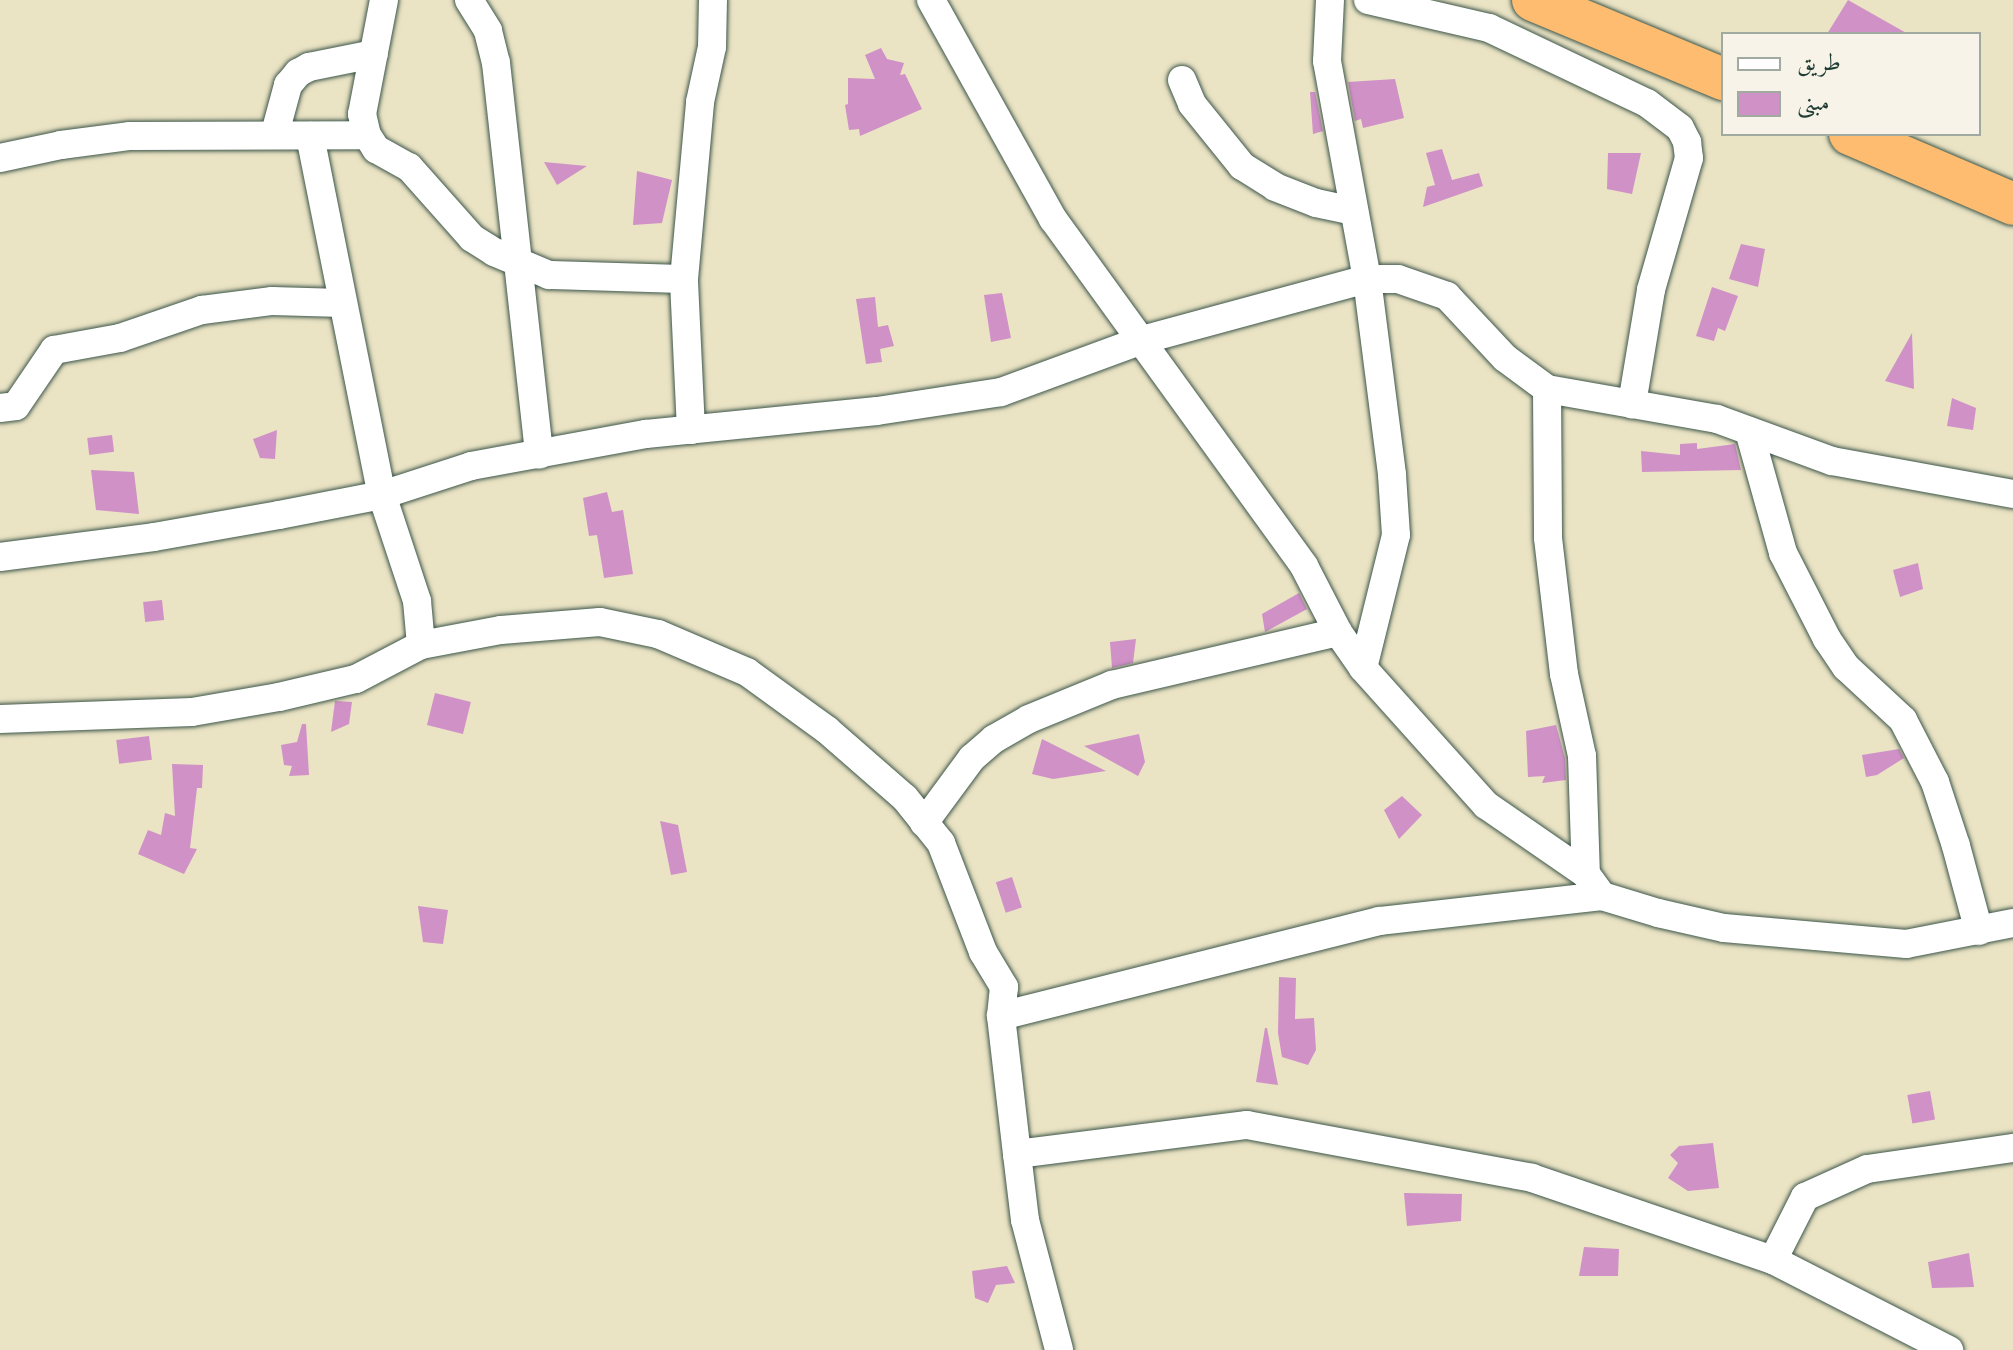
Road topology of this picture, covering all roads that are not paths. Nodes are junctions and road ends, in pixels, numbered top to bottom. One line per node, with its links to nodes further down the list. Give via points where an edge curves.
1 (384, 0): 8 (street)
2 (469, 0): 18 (street, via 488,31 496,63)
3 (713, 0): 19 (street)
4 (931, 0): 22 (street, via 1053,219)
5 (1330, 0): 17 (street, via 1327,61)
6 (1368, 0): 24 (street, via 1489,28 1647,103 1680,128 1689,158 1651,290)
7 (1533, 0): 9 (highway)
8 (374, 54): 11 (street, via 298,73 288,85); 12 (street, via 362,114)
9 (1721, 78)
10 (1182, 80): 17 (street, via 1192,104 1242,166 1275,187)
11 (275, 133): 13 (street); 15 (street, via 130,136)
12 (367, 135): 13 (street); 18 (street, via 376,149 409,167 472,238)
13 (310, 136): 21 (street)
14 (1855, 136): 16 (highway)
15 (0, 158)
16 (2013, 204)
17 (1354, 211): 20 (street)
18 (519, 264): 19 (street, via 549,275); 28 (street)
19 (684, 279): 26 (street)
20 (1367, 279): 22 (street); 23 (street, via 1398,279 1447,296 1505,358); 34 (street, via 1396,535)
21 (342, 303): 25 (street, via 272,301 202,310 120,338 54,350 16,406); 30 (street)
22 (1142, 340): 26 (street, via 1001,392); 32 (street, via 1304,566)
23 (1547, 389): 24 (street); 37 (street, via 1548,538 1564,674 1582,756)
24 (1632, 404): 27 (street, via 1717,419)
25 (0, 408)
26 (691, 430): 28 (street)
27 (1749, 431): 29 (street, via 1832,461); 39 (street, via 1783,553 1827,639 1846,667 1903,720 1935,782)
28 (539, 455): 30 (street, via 471,466)
29 (2013, 494)
30 (382, 495): 31 (street, via 154,537); 33 (street, via 417,601)
31 (0, 557)
32 (1338, 632): 34 (street); 36 (street, via 1112,685 1029,719 972,758)
33 (421, 645): 35 (street, via 356,679 265,700 192,712); 36 (street, via 501,630 600,622 658,634 758,680 827,730 905,798)
34 (1363, 668): 37 (street, via 1486,805)
35 (0, 718)
36 (924, 823): 40 (street, via 941,843 983,952 1004,987)
37 (1594, 885): 39 (street, via 1724,928 1906,944); 40 (street, via 1379,921)
38 (2013, 923): 39 (street)
39 (1979, 931)
40 (1001, 1016): 42 (street)
41 (2013, 1148): 43 (street, via 1867,1169 1805,1197)
42 (1017, 1154): 43 (street, via 1247,1125 1532,1178); 44 (street, via 1025,1220)
43 (1773, 1260): 45 (street)
44 (1059, 1350)
45 (1949, 1350)

